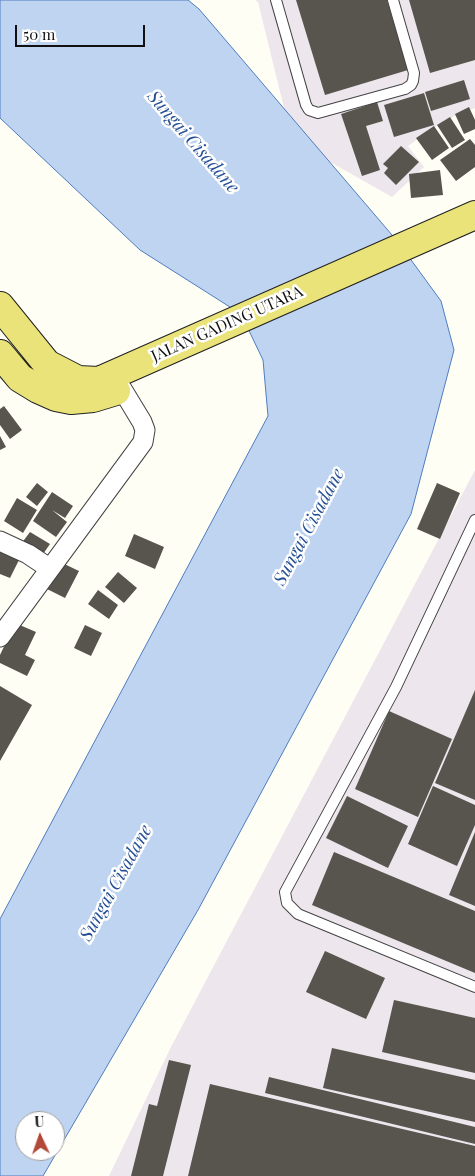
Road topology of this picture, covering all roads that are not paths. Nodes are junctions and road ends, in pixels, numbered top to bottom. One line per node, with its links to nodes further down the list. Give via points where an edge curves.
1 (276, 0): 2 (lane, via 306,105 318,114 411,85 414,73)
2 (393, 0)
3 (475, 215): 8 (main road, JALAN GADING UTARA)
4 (475, 230): 8 (main road, JALAN GADING UTARA)
5 (0, 306): 6 (main road, JALAN GADING UTARA)
6 (33, 349): 7 (main road); 8 (main road, JALAN GADING UTARA, via 47,364 84,381 99,381 116,375)
7 (5, 361): 8 (main road, JALAN GADING UTARA, via 20,378 38,389 71,400 93,398)
8 (132, 378): 11 (street, via 144,430 143,442)
9 (475, 520): 13 (lane, via 396,687 285,892 287,903 298,914)
10 (0, 541): 11 (street)
11 (49, 568): 12 (street)
12 (0, 637)
13 (475, 988)

